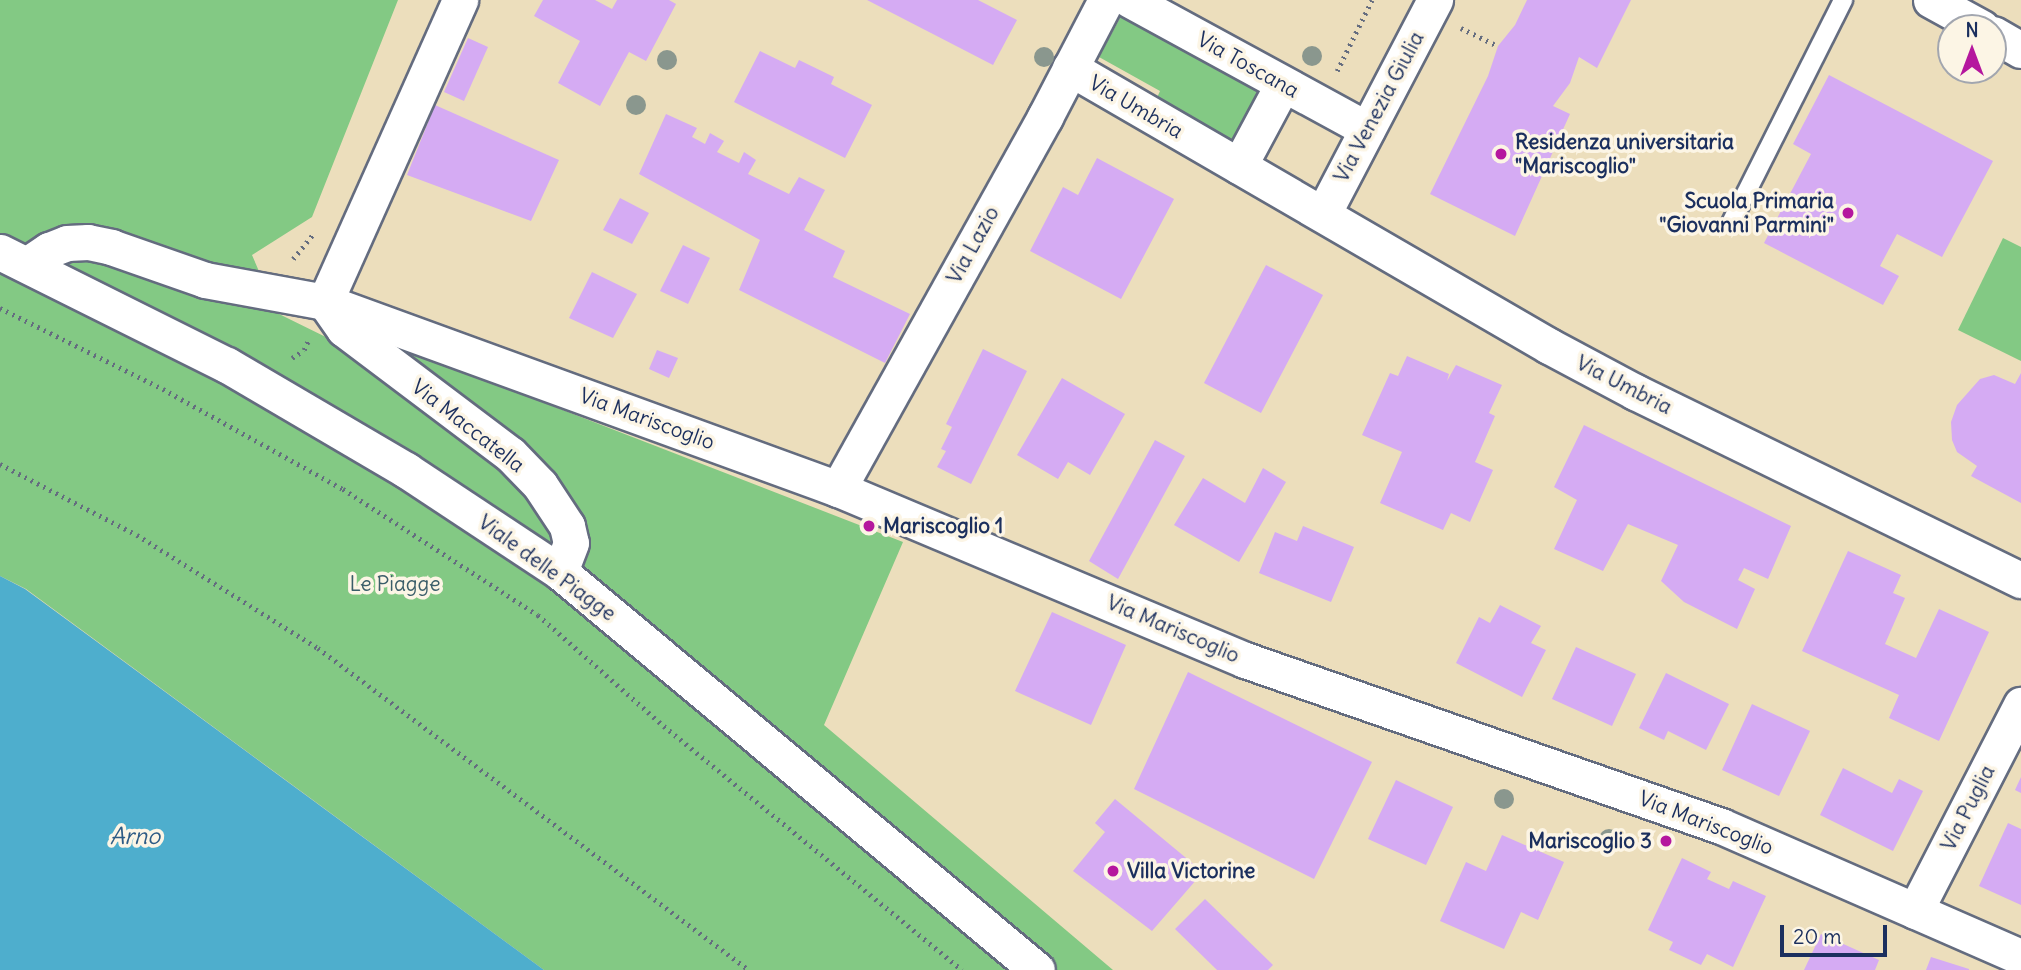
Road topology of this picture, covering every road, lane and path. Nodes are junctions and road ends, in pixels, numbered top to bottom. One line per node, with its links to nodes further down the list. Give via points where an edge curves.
1 (460, 0): 19 (street)
2 (1106, 0): 9 (street, Via Lazio)
3 (1130, 0): 10 (street, Via Toscana)
4 (1373, 0): 11 (path)
5 (1435, 0): 12 (street, Via Venezia Giulia)
6 (1843, 0): 15 (lane)
7 (1931, 0): 8 (street)
8 (1956, 14)
9 (1070, 68): 13 (street, Via Umbria); 24 (street, Via Lazio)
10 (1283, 84): 11 (street, Via Toscana); 13 (street)
11 (1321, 105): 12 (street, Via Toscana)
12 (1367, 129): 14 (street, Via Venezia Giulia)
13 (1239, 166): 14 (street, Via Umbria)
14 (1322, 214): 26 (street, Via Umbria, via 1635,392)
15 (1731, 223)
16 (316, 230): 18 (path, via 305,247)
17 (14, 258): 19 (street, via 88,242 205,280); 25 (street, Viale delle Piagge, via 228,365 405,470)
18 (284, 264)
19 (325, 302): 24 (street, Via Mariscoglio); 25 (street, Via Maccatella, via 344,329 510,454 540,485 567,526 571,543)
20 (0, 308): 31 (path, via 163,389 343,489 538,615 664,726)
21 (304, 350): 22 (path)
22 (292, 358)
23 (0, 464): 30 (path, via 137,535 318,648)
24 (838, 489): 28 (street, Via Mariscoglio, via 1245,660 1696,817)
25 (560, 572): 32 (street, Viale delle Piagge)
26 (2021, 580)
27 (2021, 705): 28 (street, Via Puglia)
28 (1915, 911): 29 (street, Via Mariscoglio)
29 (2021, 957)
30 (749, 970)
31 (962, 970)
32 (1037, 970)

